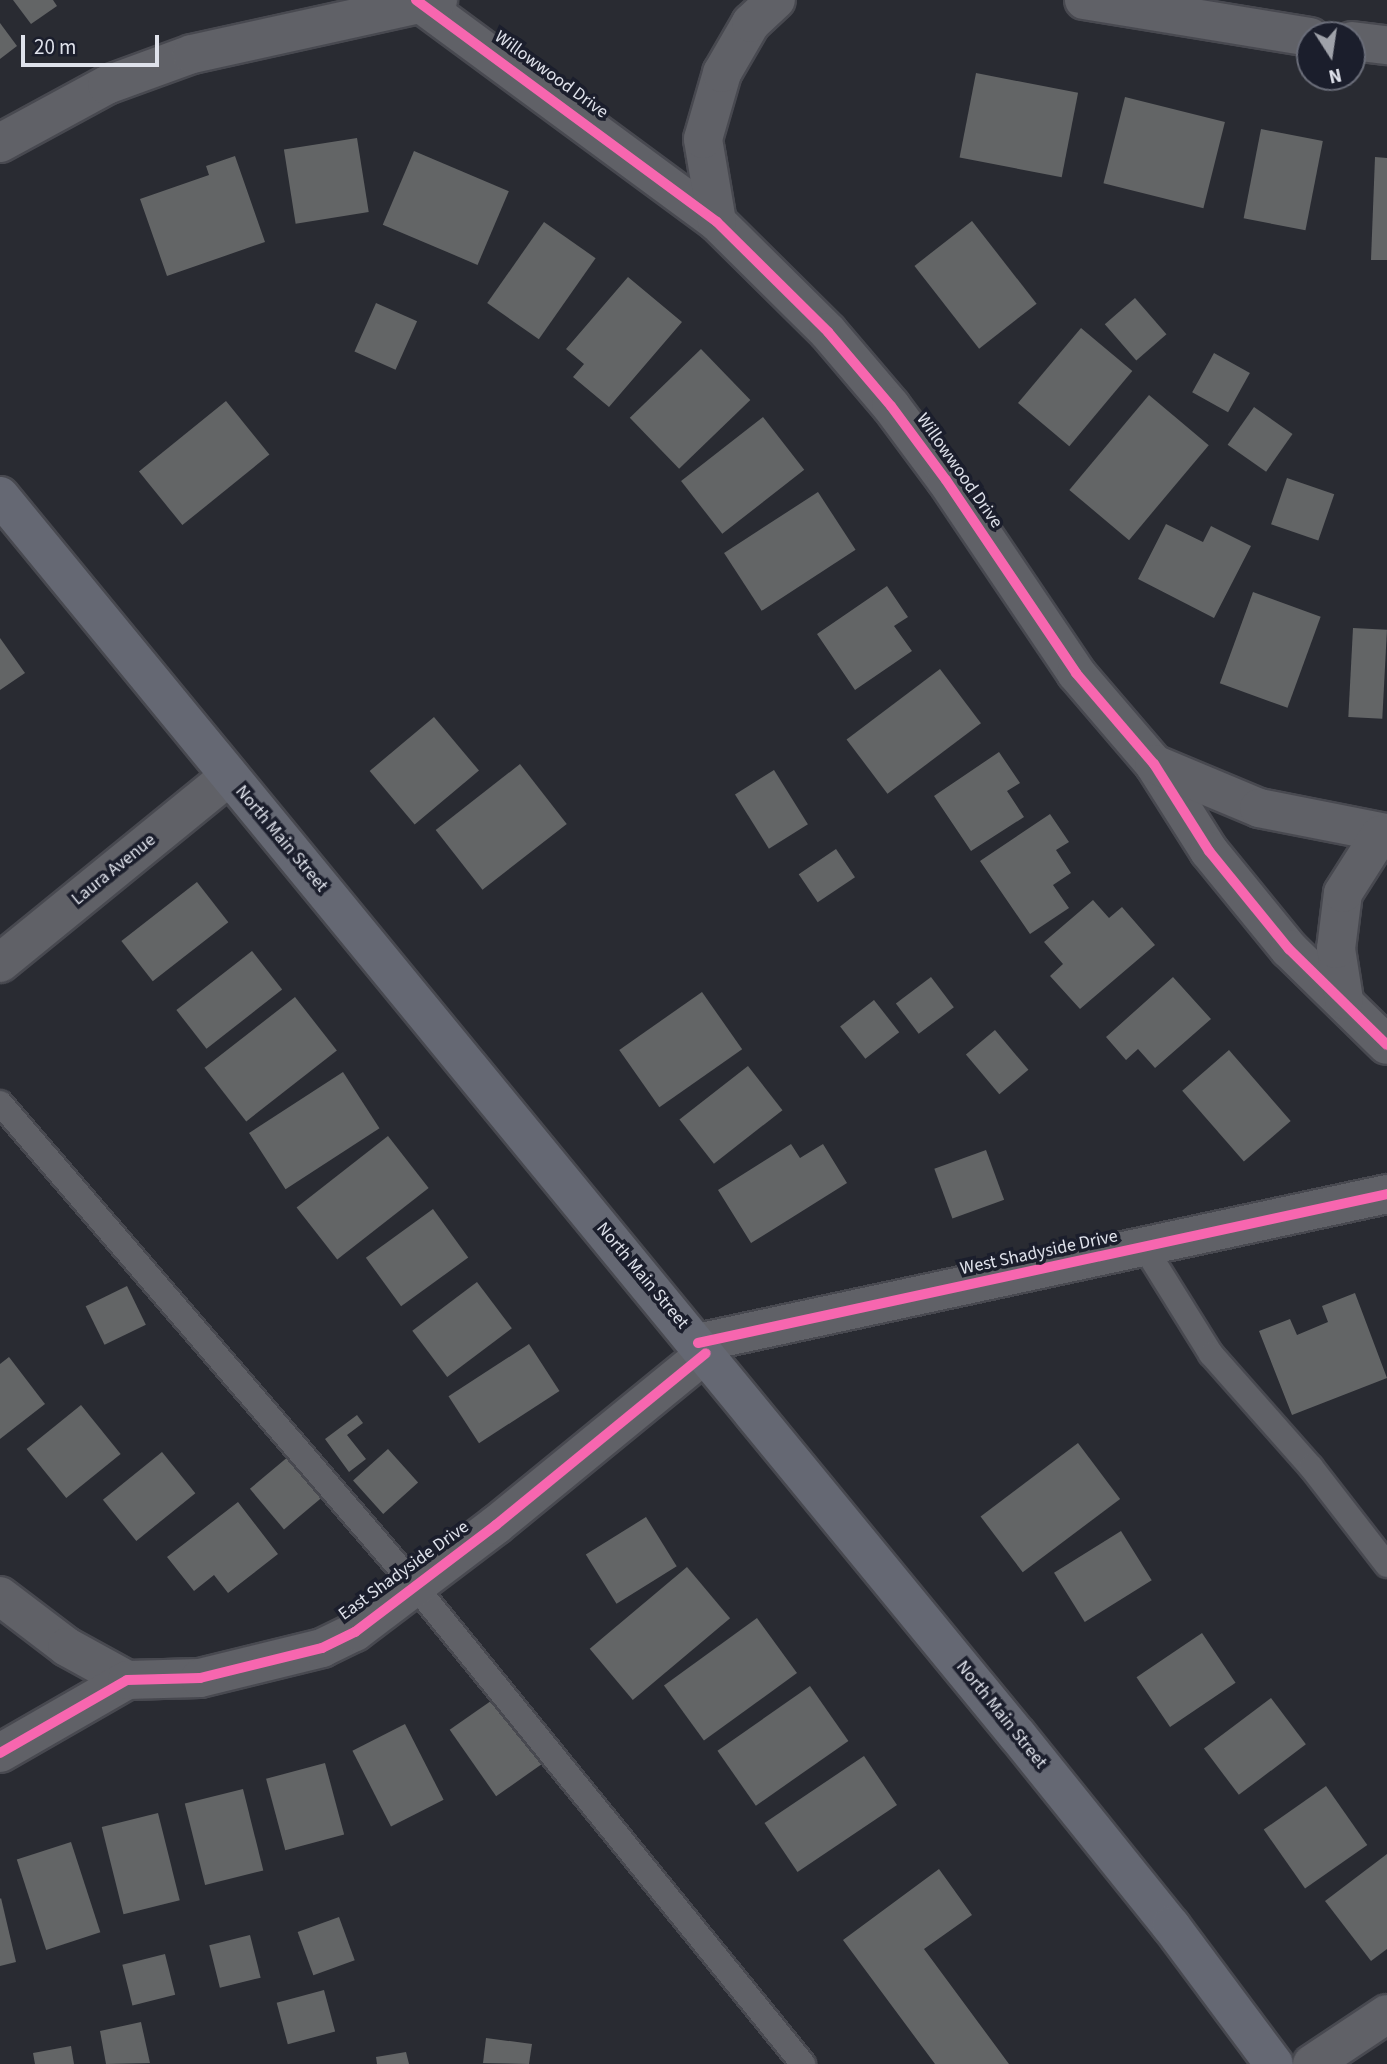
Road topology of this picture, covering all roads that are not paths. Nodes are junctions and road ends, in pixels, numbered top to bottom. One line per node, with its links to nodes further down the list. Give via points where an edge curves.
1 (776, 0): 8 (street, via 751,23 722,73 703,139)
2 (425, 1): 7 (street, via 192,54 107,85); 8 (street, Willowwood Drive)
3 (1100, 1): 4 (street)
4 (1296, 35)
5 (1366, 43): 6 (street)
6 (1387, 45)
7 (0, 143)
8 (717, 222): 10 (street, Willowwood Drive, via 828,332 891,405 1076,673)
9 (0, 496): 11 (main road, North Main Street)
10 (1154, 764): 12 (street, via 1259,807); 14 (street, Willowwood Drive, via 1209,851 1289,949)
11 (229, 776): 13 (street, Laura Avenue); 19 (main road, North Main Street)
12 (1384, 834): 14 (street, via 1343,893 1336,949)
13 (0, 964)
14 (1344, 1000): 15 (street, Willowwood Drive)
15 (1387, 1045)
16 (0, 1103): 21 (lane)
17 (1387, 1194): 18 (street, West Shadyside Drive)
18 (1144, 1248): 19 (street, West Shadyside Drive); 20 (lane, via 1211,1354 1311,1467)
19 (702, 1348): 21 (street, East Shadyside Drive); 27 (main road, North Main Street, via 1171,1926)
20 (1387, 1565)
21 (415, 1586): 23 (street, East Shadyside Drive, via 355,1632 322,1648 200,1678); 26 (lane)
22 (0, 1596): 23 (street, via 67,1647)
23 (127, 1680): 24 (street, East Shadyside Drive)
24 (0, 1753)
25 (1387, 2014): 28 (street)
26 (803, 2064)
27 (1274, 2064)
28 (1312, 2064)

